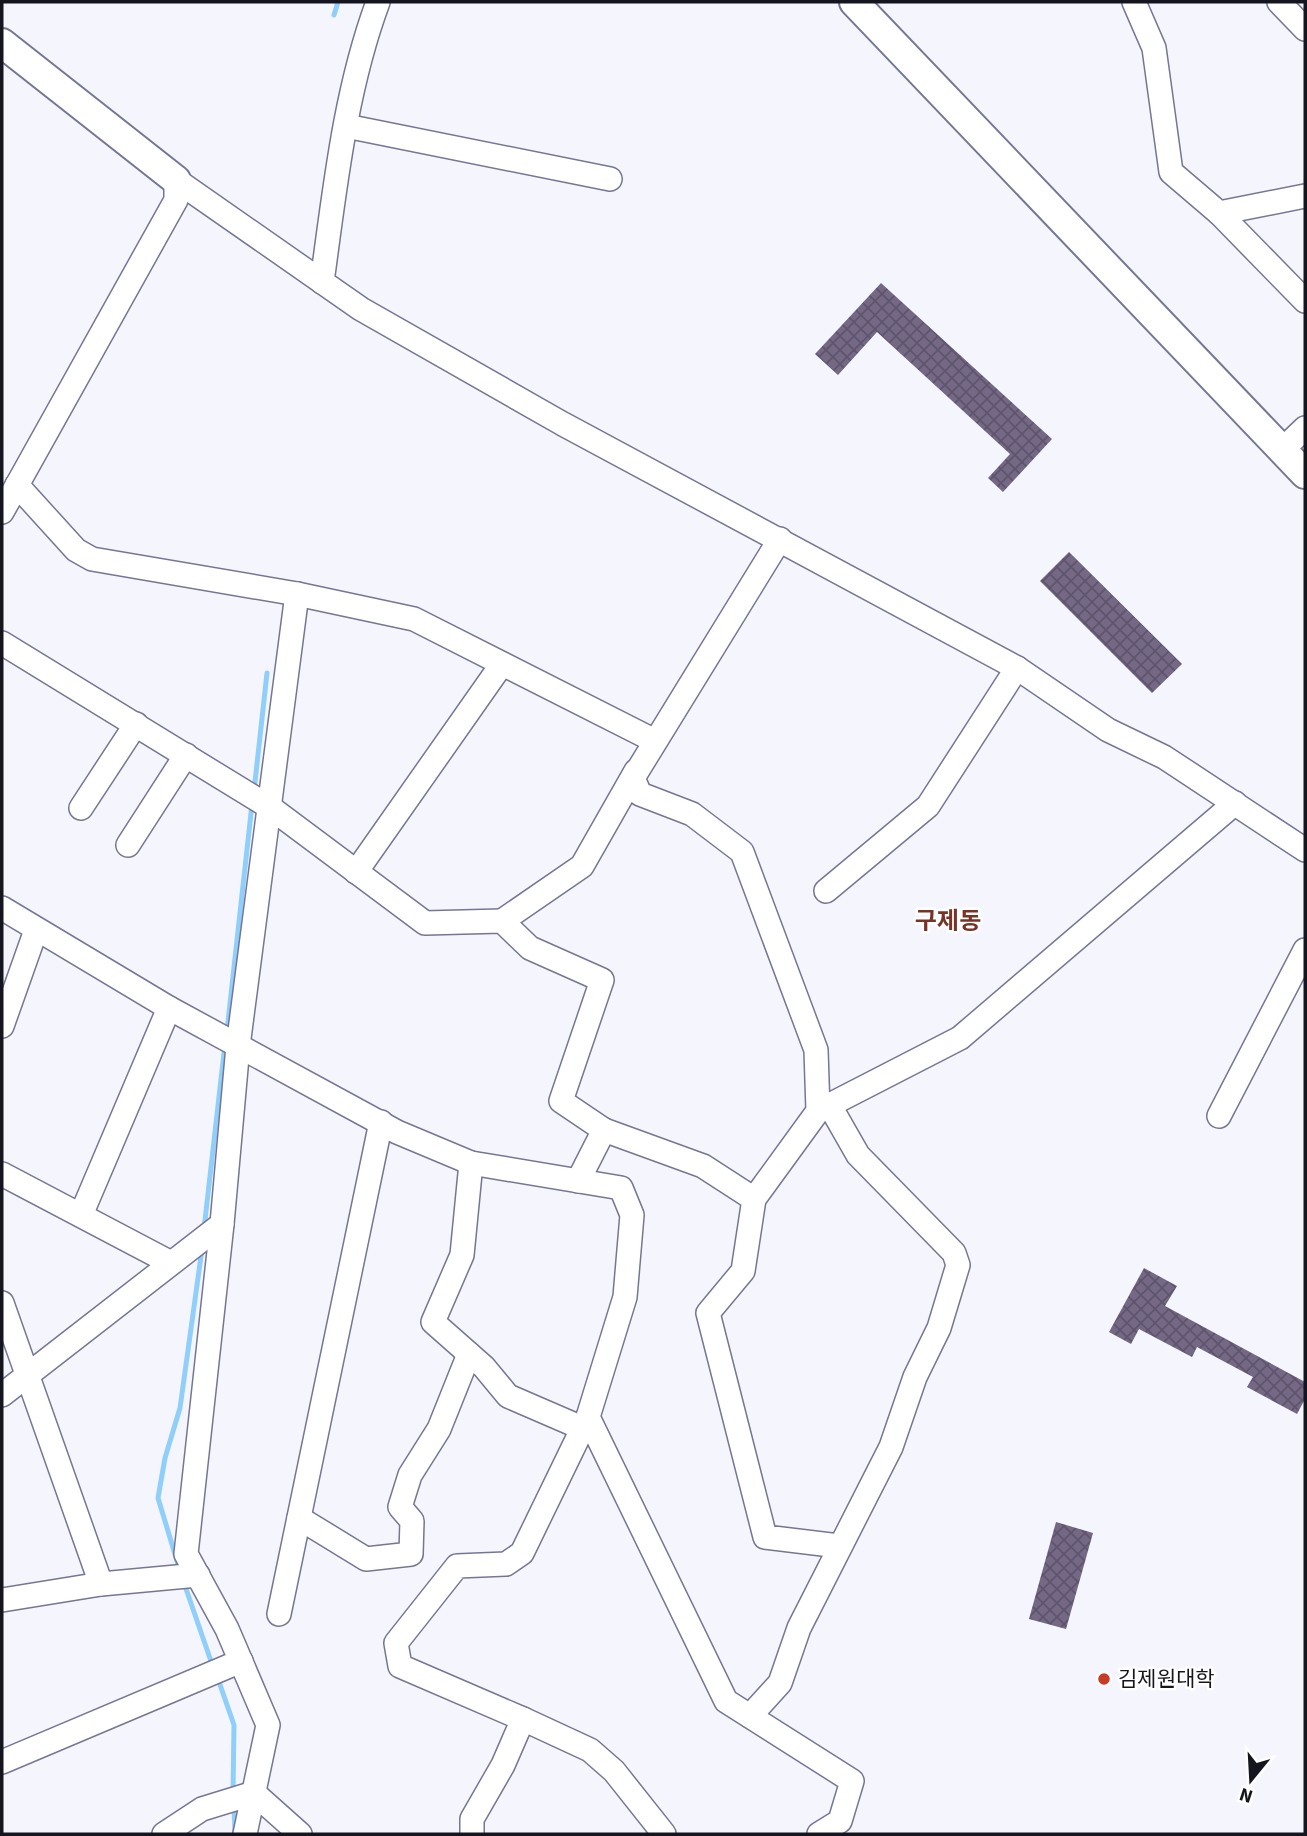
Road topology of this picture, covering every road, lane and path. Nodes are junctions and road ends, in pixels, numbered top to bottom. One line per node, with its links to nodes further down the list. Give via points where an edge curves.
1 (378, 2): 7 (street, via 363,45)
2 (854, 2): 15 (main road)
3 (1134, 2): 11 (street, via 1154,48 1171,172)
4 (1286, 4): 5 (street)
5 (1305, 29)
6 (2, 43): 9 (main road)
7 (346, 126): 8 (street); 12 (street)
8 (610, 179)
9 (176, 180): 12 (street); 17 (street, via 176,200)
10 (1305, 196): 11 (street)
11 (1219, 213): 13 (street)
12 (322, 282): 19 (street, via 476,376)
13 (1305, 301)
14 (1305, 428): 15 (street)
15 (1282, 450): 16 (main road)
16 (1305, 474)
17 (17, 485): 18 (street); 20 (street, via 76,550 92,559)
18 (2, 512)
19 (780, 539): 23 (street); 25 (street)
20 (297, 594): 22 (street, via 414,619); 30 (street)
21 (2, 643): 24 (street)
22 (502, 664): 25 (street); 33 (street)
23 (1017, 668): 28 (street, via 1108,730 1164,757); 34 (street, via 928,806)
24 (136, 723): 26 (street); 29 (street)
25 (656, 741): 27 (street)
26 (186, 755): 30 (street); 31 (street)
27 (633, 778): 36 (street, via 582,866); 42 (street, via 640,794 692,814 742,852 816,1049)
28 (1235, 803): 32 (street); 42 (street, via 960,1038)
29 (81, 808)
30 (271, 808): 33 (street); 41 (street)
31 (128, 845)
32 (1305, 850)
33 (356, 872): 36 (street, via 425,923)
34 (826, 891)
35 (2, 908): 37 (street)
36 (502, 921): 45 (street, via 530,948 602,980 561,1101)
37 (36, 930): 39 (street); 40 (street)
38 (1305, 950): 43 (street)
39 (169, 1008): 41 (street); 50 (street)
40 (2, 1026)
41 (230, 1041): 44 (street); 51 (street)
42 (824, 1109): 49 (street); 59 (street, via 858,1155 954,1253 958,1265 939,1328 915,1377 891,1447)
43 (1219, 1116)
44 (381, 1122): 46 (street); 58 (street)
45 (604, 1130): 48 (street); 49 (street, via 703,1166)
46 (471, 1163): 48 (street); 54 (street, via 462,1255 433,1322)
47 (2, 1174): 50 (street)
48 (578, 1181): 57 (street, via 621,1188 632,1215 625,1297)
49 (754, 1199): 59 (street, via 743,1271 708,1313 765,1537)
50 (81, 1215): 52 (street)
51 (222, 1224): 52 (street); 60 (street, via 186,1554)
52 (171, 1263): 55 (street)
53 (4, 1316): 55 (street)
54 (469, 1354): 57 (street, via 508,1396); 58 (street, via 439,1429 410,1475 400,1507 412,1521 411,1554 366,1559)
55 (27, 1374): 56 (street); 61 (street)
56 (2, 1395)
57 (585, 1422): 65 (street, via 726,1702); 66 (street, via 522,1553 506,1564 457,1566 396,1643 400,1666)
58 (299, 1518): 63 (street)
59 (839, 1546): 65 (street, via 799,1628 779,1683)
60 (198, 1575): 61 (street); 64 (street)
61 (101, 1584): 62 (street)
62 (2, 1600)
63 (279, 1614)
64 (241, 1661): 67 (street); 68 (street, via 268,1725)
65 (750, 1716): 74 (street, via 852,1781 840,1821)
66 (523, 1719): 72 (street, via 472,1819); 73 (street, via 590,1750 614,1771)
67 (2, 1762)
68 (254, 1793): 69 (street, via 202,1808); 70 (street); 71 (street)
69 (164, 1834)
70 (245, 1834)
71 (300, 1834)
72 (472, 1834)
73 (664, 1834)
74 (820, 1834)

